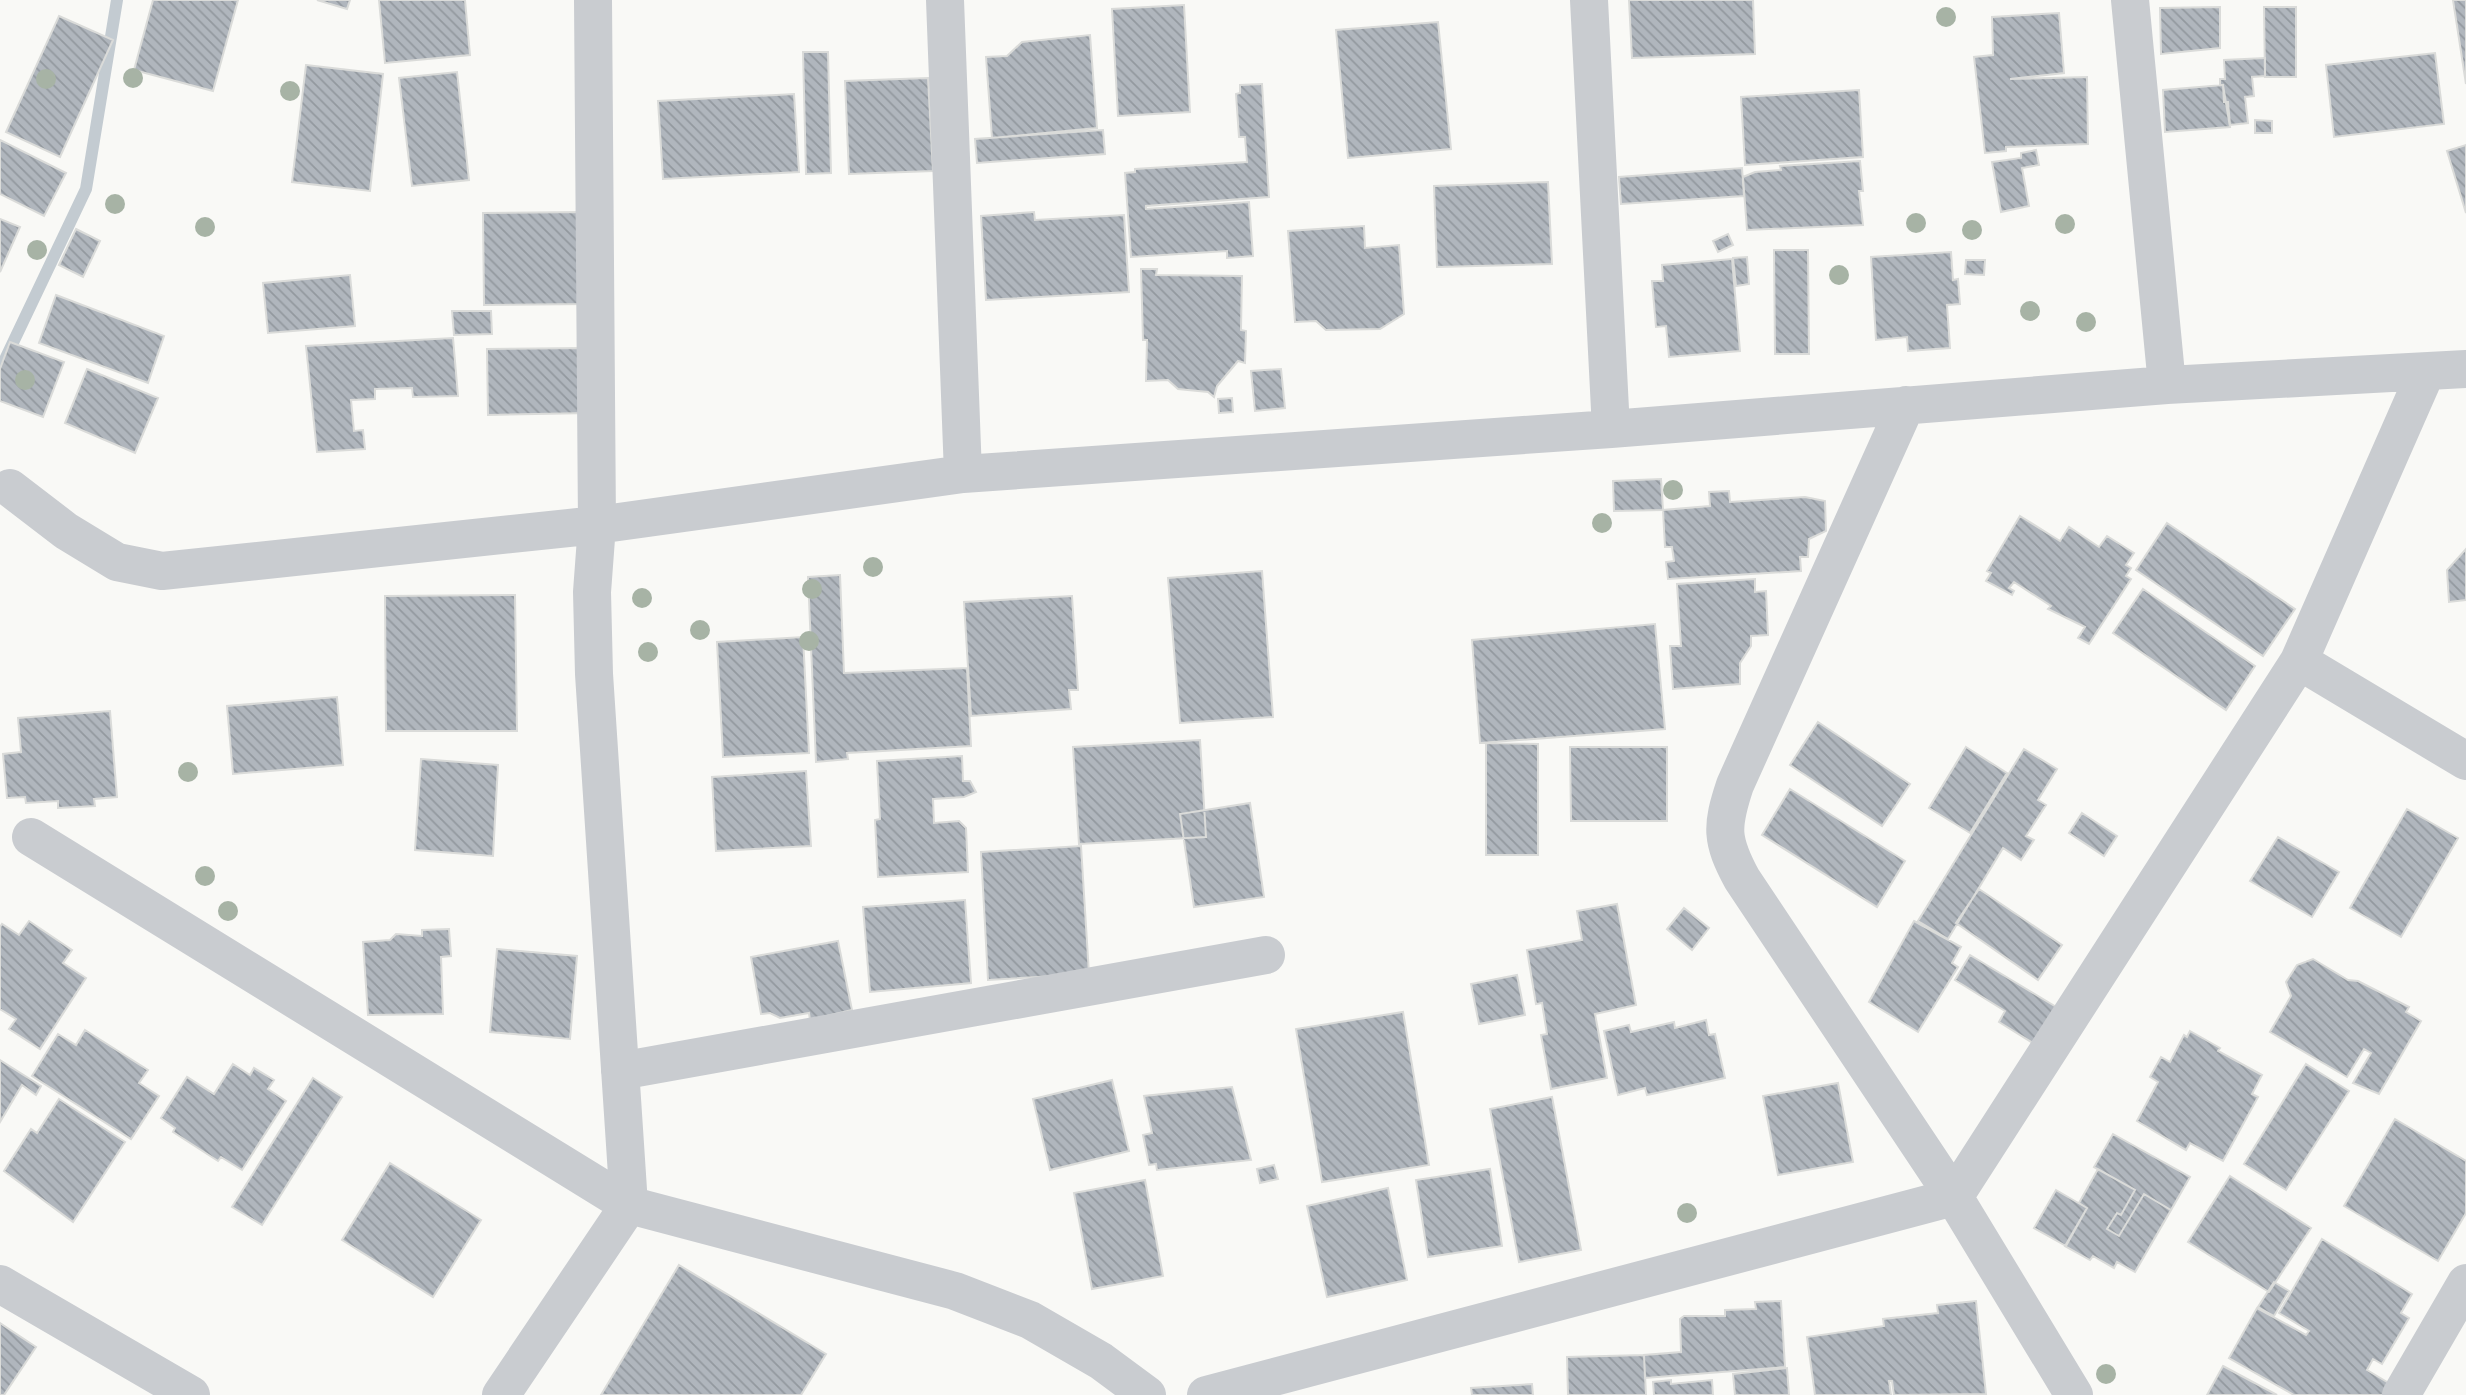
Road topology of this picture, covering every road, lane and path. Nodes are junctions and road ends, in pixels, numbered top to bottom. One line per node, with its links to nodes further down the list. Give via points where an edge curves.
1 (593, 0): 12 (street)
2 (945, 0): 10 (street)
3 (1589, 0): 9 (street)
4 (2130, 0): 7 (street)
5 (2466, 369): 6 (street)
6 (2426, 372): 7 (street); 13 (street)
7 (2167, 384): 8 (street)
8 (1906, 405): 9 (street); 18 (street, via 1723,820 1726,849 1742,879)
9 (1611, 429): 10 (street)
10 (963, 474): 12 (street)
11 (10, 488): 12 (street, via 66,531 117,562 162,570)
12 (597, 525): 17 (street, via 592,592 594,674)
13 (2299, 661): 14 (street); 18 (street)
14 (2462, 756)
15 (30, 837): 19 (street)
16 (1266, 956): 17 (street)
17 (620, 1071): 19 (street)
18 (1954, 1197): 25 (street); 26 (street)
19 (629, 1205): 23 (street); 24 (street, via 955,1291 1030,1320 1101,1361)
20 (2466, 1283): 27 (street)
21 (0, 1284): 22 (street)
22 (191, 1395)
23 (501, 1395)
24 (1147, 1395)
25 (1206, 1395)
26 (2074, 1395)
27 (2402, 1395)

